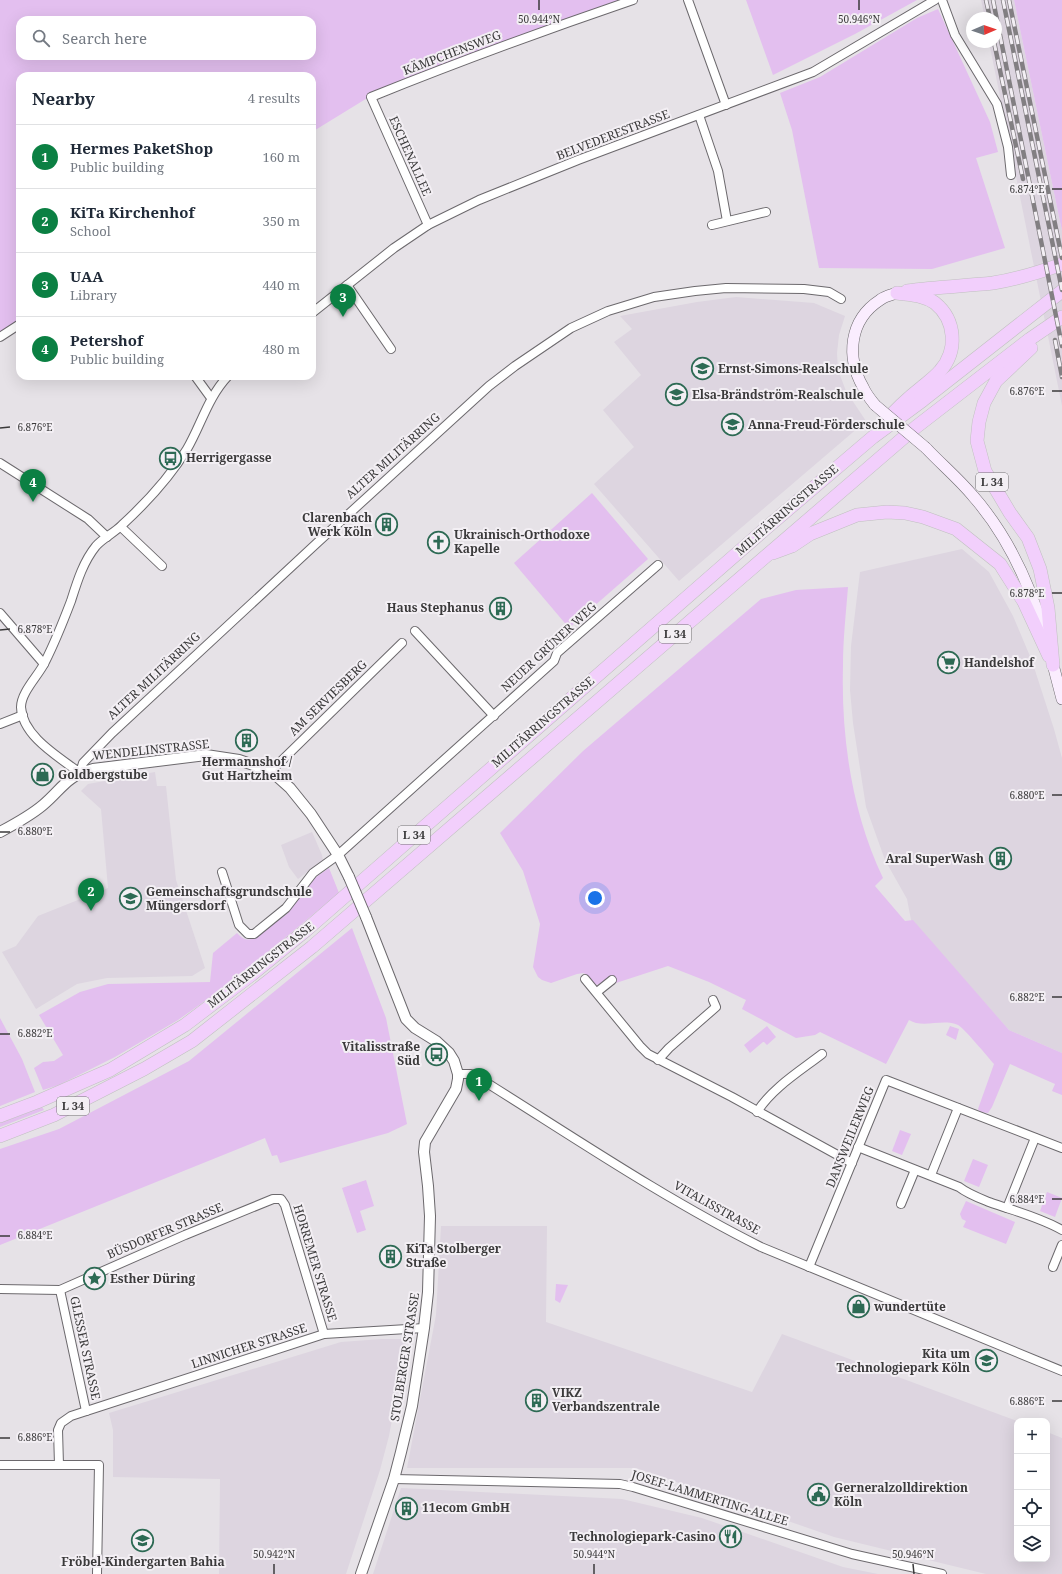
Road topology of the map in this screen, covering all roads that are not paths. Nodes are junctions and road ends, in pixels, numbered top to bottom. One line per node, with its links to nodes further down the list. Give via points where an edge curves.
1 (633, 0): 5 (street, KÄMPCHENSWEG, via 462,61)
2 (688, 0): 6 (street)
3 (935, 0): 6 (street, BELVEDERESTRASSE, via 813,72)
4 (942, 0): 8 (street, via 955,35 997,104 1008,147)
5 (371, 97): 11 (street, ESCHENALLEE)
6 (726, 105): 7 (street, BELVEDERESTRASSE)
7 (699, 115): 10 (street, via 718,171); 11 (street, BELVEDERESTRASSE, via 479,200)
8 (1011, 175)
9 (766, 212): 10 (street)
10 (727, 221): 12 (street)
11 (428, 225): 14 (street, BELVEDERESTRASSE)
12 (712, 225)
13 (1062, 264): 16 (highway, L 34, via 995,282)
14 (347, 285): 18 (street, BELVEDERESTRASSE); 23 (street)
15 (1062, 291): 27 (highway, MILITÄRRINGSTRASSE / L 34)
16 (897, 293): 27 (highway, L 34, via 917,296 934,303 944,313 951,326 953,341 946,363 940,372 897,407); 38 (main road, L 34, bridge, via 881,299 860,319 853,336 853,359 858,377 875,405 926,448 973,496 1001,532 1021,569 1037,608)
17 (841, 299): 44 (street, ALTER MILITÄRRING, via 829,292 804,289 726,288 695,291 654,297 608,311 571,328 515,366 474,400 112,733 83,763)
18 (316, 310)
19 (1062, 317): 31 (highway, MILITÄRRINGSTRASSE / L 34, via 916,427)
20 (1062, 322): 38 (highway, L 34, via 996,381 984,403 977,441 985,471 1028,538 1040,570 1048,608)
21 (16, 327): 22 (street)
22 (0, 337)
23 (391, 349)
24 (198, 380): 26 (street)
25 (224, 380): 26 (street)
26 (211, 398): 29 (street, via 187,449 144,504)
27 (873, 437): 57 (highway, MILITÄRRINGSTRASSE / L 34, via 741,549 311,926 251,975 185,1024 110,1070)
28 (0, 463): 30 (street, via 88,520)
29 (121, 526): 30 (street); 33 (street)
30 (107, 537): 37 (street, via 96,546 84,564 58,635)
31 (767, 554): 38 (highway, L 34, via 792,546 810,534 857,516 887,512 923,517 956,529 1000,564 1024,602); 58 (highway, MILITÄRRINGSTRASSE / L 34, via 312,947 192,1041 54,1115)
32 (658, 565): 41 (street, NEUER GRÜNER WEG, via 557,653 554,661)
33 (162, 566)
34 (0, 613): 37 (street)
35 (415, 631): 41 (street)
36 (402, 643): 43 (street, AM SERVIESBERG)
37 (44, 664): 40 (street, via 21,702)
38 (1053, 665): 39 (main road, L 34)
39 (1062, 699)
40 (23, 715): 42 (street); 44 (street, WENDELINSTRASSE, via 32,734)
41 (494, 716): 46 (street, NEUER GRÜNER WEG)
42 (0, 724)
43 (271, 771): 44 (street, WENDELINSTRASSE, via 240,760 206,755); 46 (street, WENDELINSTRASSE, via 290,788 311,814)
44 (80, 772): 45 (street, ALTER MILITÄRRING, via 31,814)
45 (0, 832)
46 (338, 855): 47 (street, via 313,873 286,908 254,934 248,934 239,925); 54 (street, WENDELINSTRASSE, bridge, via 366,917 406,1019 449,1053)
47 (222, 872)
48 (585, 979): 50 (street)
49 (612, 980): 50 (street)
50 (597, 992): 53 (street, via 640,1046)
51 (713, 1000): 53 (street, via 716,1007)
52 (822, 1054): 56 (street, via 764,1101)
53 (658, 1060): 56 (street)
54 (458, 1074): 70 (street, VITALISSTRASSE, via 471,1074 479,1078 720,1227); 74 (street, STOLBERGER STRASSE, via 456,1089 425,1142 430,1222)
55 (958, 1108): 59 (street, DANSWEILERWEG); 60 (street, DANSWEILERWEG, via 886,1080); 64 (street)
56 (757, 1112): 62 (street)
57 (0, 1116)
58 (0, 1136)
59 (1035, 1138): 61 (street, DANSWEILERWEG); 67 (street)
60 (858, 1147): 62 (street, DANSWEILERWEG); 63 (street)
61 (1062, 1148)
62 (852, 1163): 70 (street, DANSWEILERWEG)
63 (915, 1170): 64 (street); 66 (street)
64 (931, 1176): 67 (street)
65 (280, 1199): 73 (street, BÜSDORFER STRASSE, via 192,1232); 75 (street, HORREMER STRASSE, via 285,1205)
66 (901, 1204)
67 (1007, 1208): 68 (street)
68 (1062, 1230)
69 (1062, 1245): 71 (street)
70 (809, 1267): 76 (street, VITALISSTRASSE)
71 (1054, 1267)
72 (0, 1289): 73 (street)
73 (60, 1290): 77 (street, GLESSER STRASSE)
74 (424, 1328): 75 (street, LINNICHER STRASSE); 80 (street, STOLBERGER STRASSE, via 408,1424)
75 (324, 1334): 77 (street, LINNICHER STRASSE)
76 (1062, 1371)
77 (86, 1411): 79 (street, LINNICHER STRASSE, via 71,1416 58,1430)
78 (0, 1465): 79 (street)
79 (59, 1465): 81 (street, via 99,1465)
80 (394, 1478): 82 (street, STOLBERGER STRASSE); 83 (street, JOSEF-LAMMERTING-ALLEE, via 620,1484 852,1554)
81 (97, 1574)
82 (361, 1574)
83 (942, 1574)

